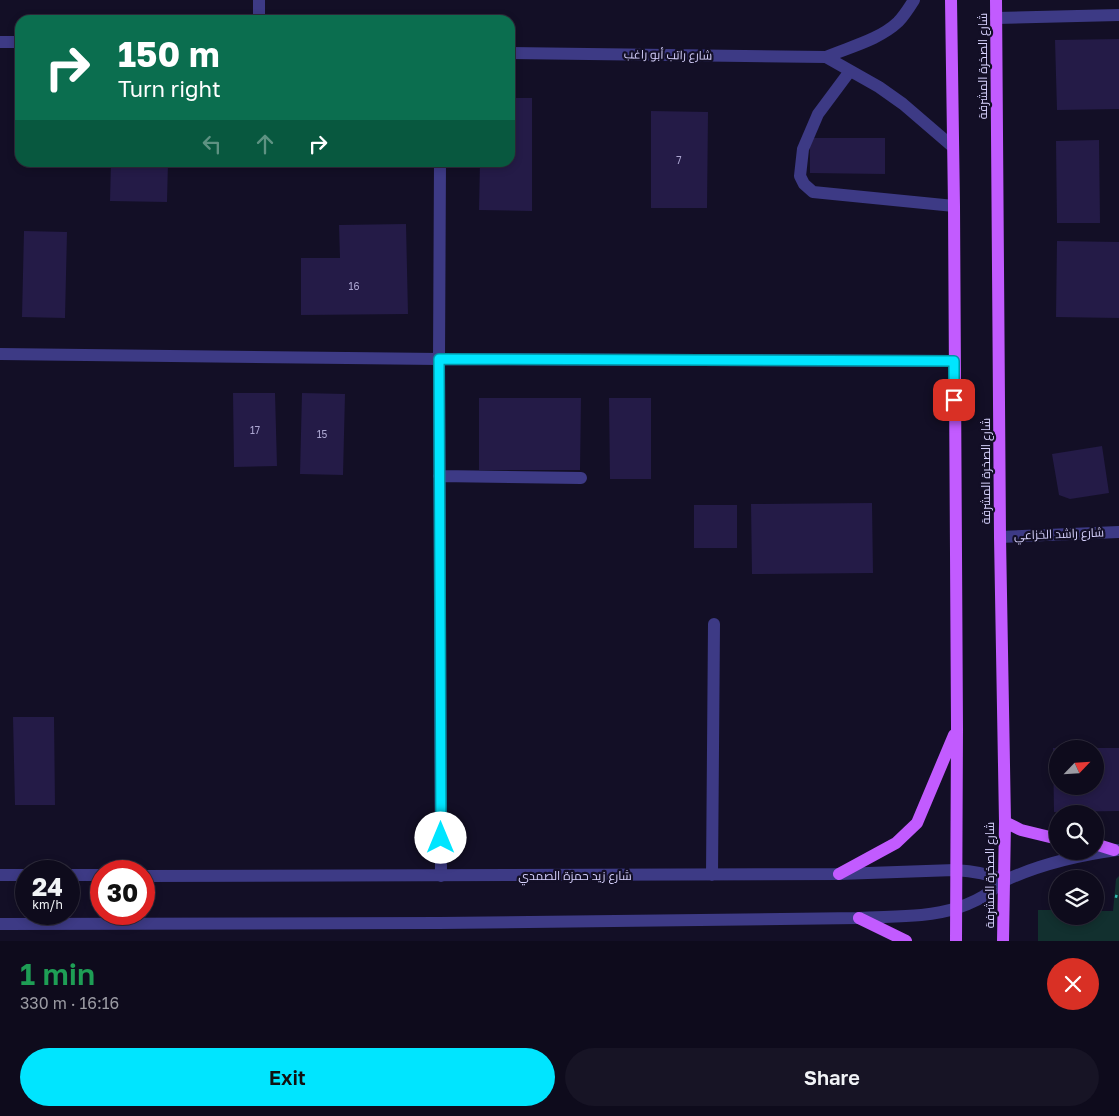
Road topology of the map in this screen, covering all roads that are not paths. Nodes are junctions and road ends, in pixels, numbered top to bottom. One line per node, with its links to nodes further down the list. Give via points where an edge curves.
1 (259, 0): 5 (street)
2 (914, 0): 11 (street, شارع راتب أبو راغب, via 891,28)
3 (950, 0): 13 (main road)
4 (996, 0): 7 (main road, شارع الصخرة المشرفة)
5 (259, 15)
6 (1119, 16): 7 (street)
7 (996, 18): 22 (main road, شارع الصخرة المشرفة)
8 (0, 42): 9 (street)
9 (15, 42)
10 (515, 53): 11 (street, شارع راتب أبو راغب)
11 (826, 56): 12 (street)
12 (850, 71): 13 (street, via 903,104); 15 (street, via 818,114 803,149 800,176 804,184 813,192)
13 (952, 147): 15 (main road)
14 (440, 167): 17 (street)
15 (954, 206): 18 (main road)
16 (0, 354): 17 (street)
17 (439, 359): 18 (street); 19 (street)
18 (954, 361): 24 (main road)
19 (439, 476): 20 (street); 35 (street)
20 (581, 478)
21 (1119, 532): 22 (street, شارع راشد الخزاعي)
22 (1000, 537): 25 (main road, شارع الصخرة المشرفة)
23 (714, 624): 33 (street)
24 (957, 728): 29 (main road); 30 (main road, via 917,823 896,843)
25 (1005, 822): 26 (main road); 36 (main road, شارع الصخرة المشرفة)
26 (1049, 837)
27 (1104, 846): 28 (main road)
28 (1117, 850): 36 (street, via 1054,863)
29 (955, 870): 30 (street, شارع زيد حمزة الصمدي); 36 (street, شارع زيد حمزة الصمدي, via 988,874); 37 (main road)
30 (838, 874): 33 (street, شارع زيد حمزة الصمدي)
31 (0, 875): 32 (street)
32 (15, 875)
33 (712, 875): 35 (street, شارع زيد حمزة الصمدي)
34 (155, 876): 35 (street, شارع زيد حمزة الصمدي)
35 (441, 876)
36 (1004, 880): 37 (street, via 990,892); 42 (main road, شارع الصخرة المشرفة)
37 (956, 909): 38 (street); 41 (main road)
38 (859, 918): 39 (street); 40 (main road)
39 (0, 924)
40 (906, 941)
41 (956, 941)
42 (1004, 941)

